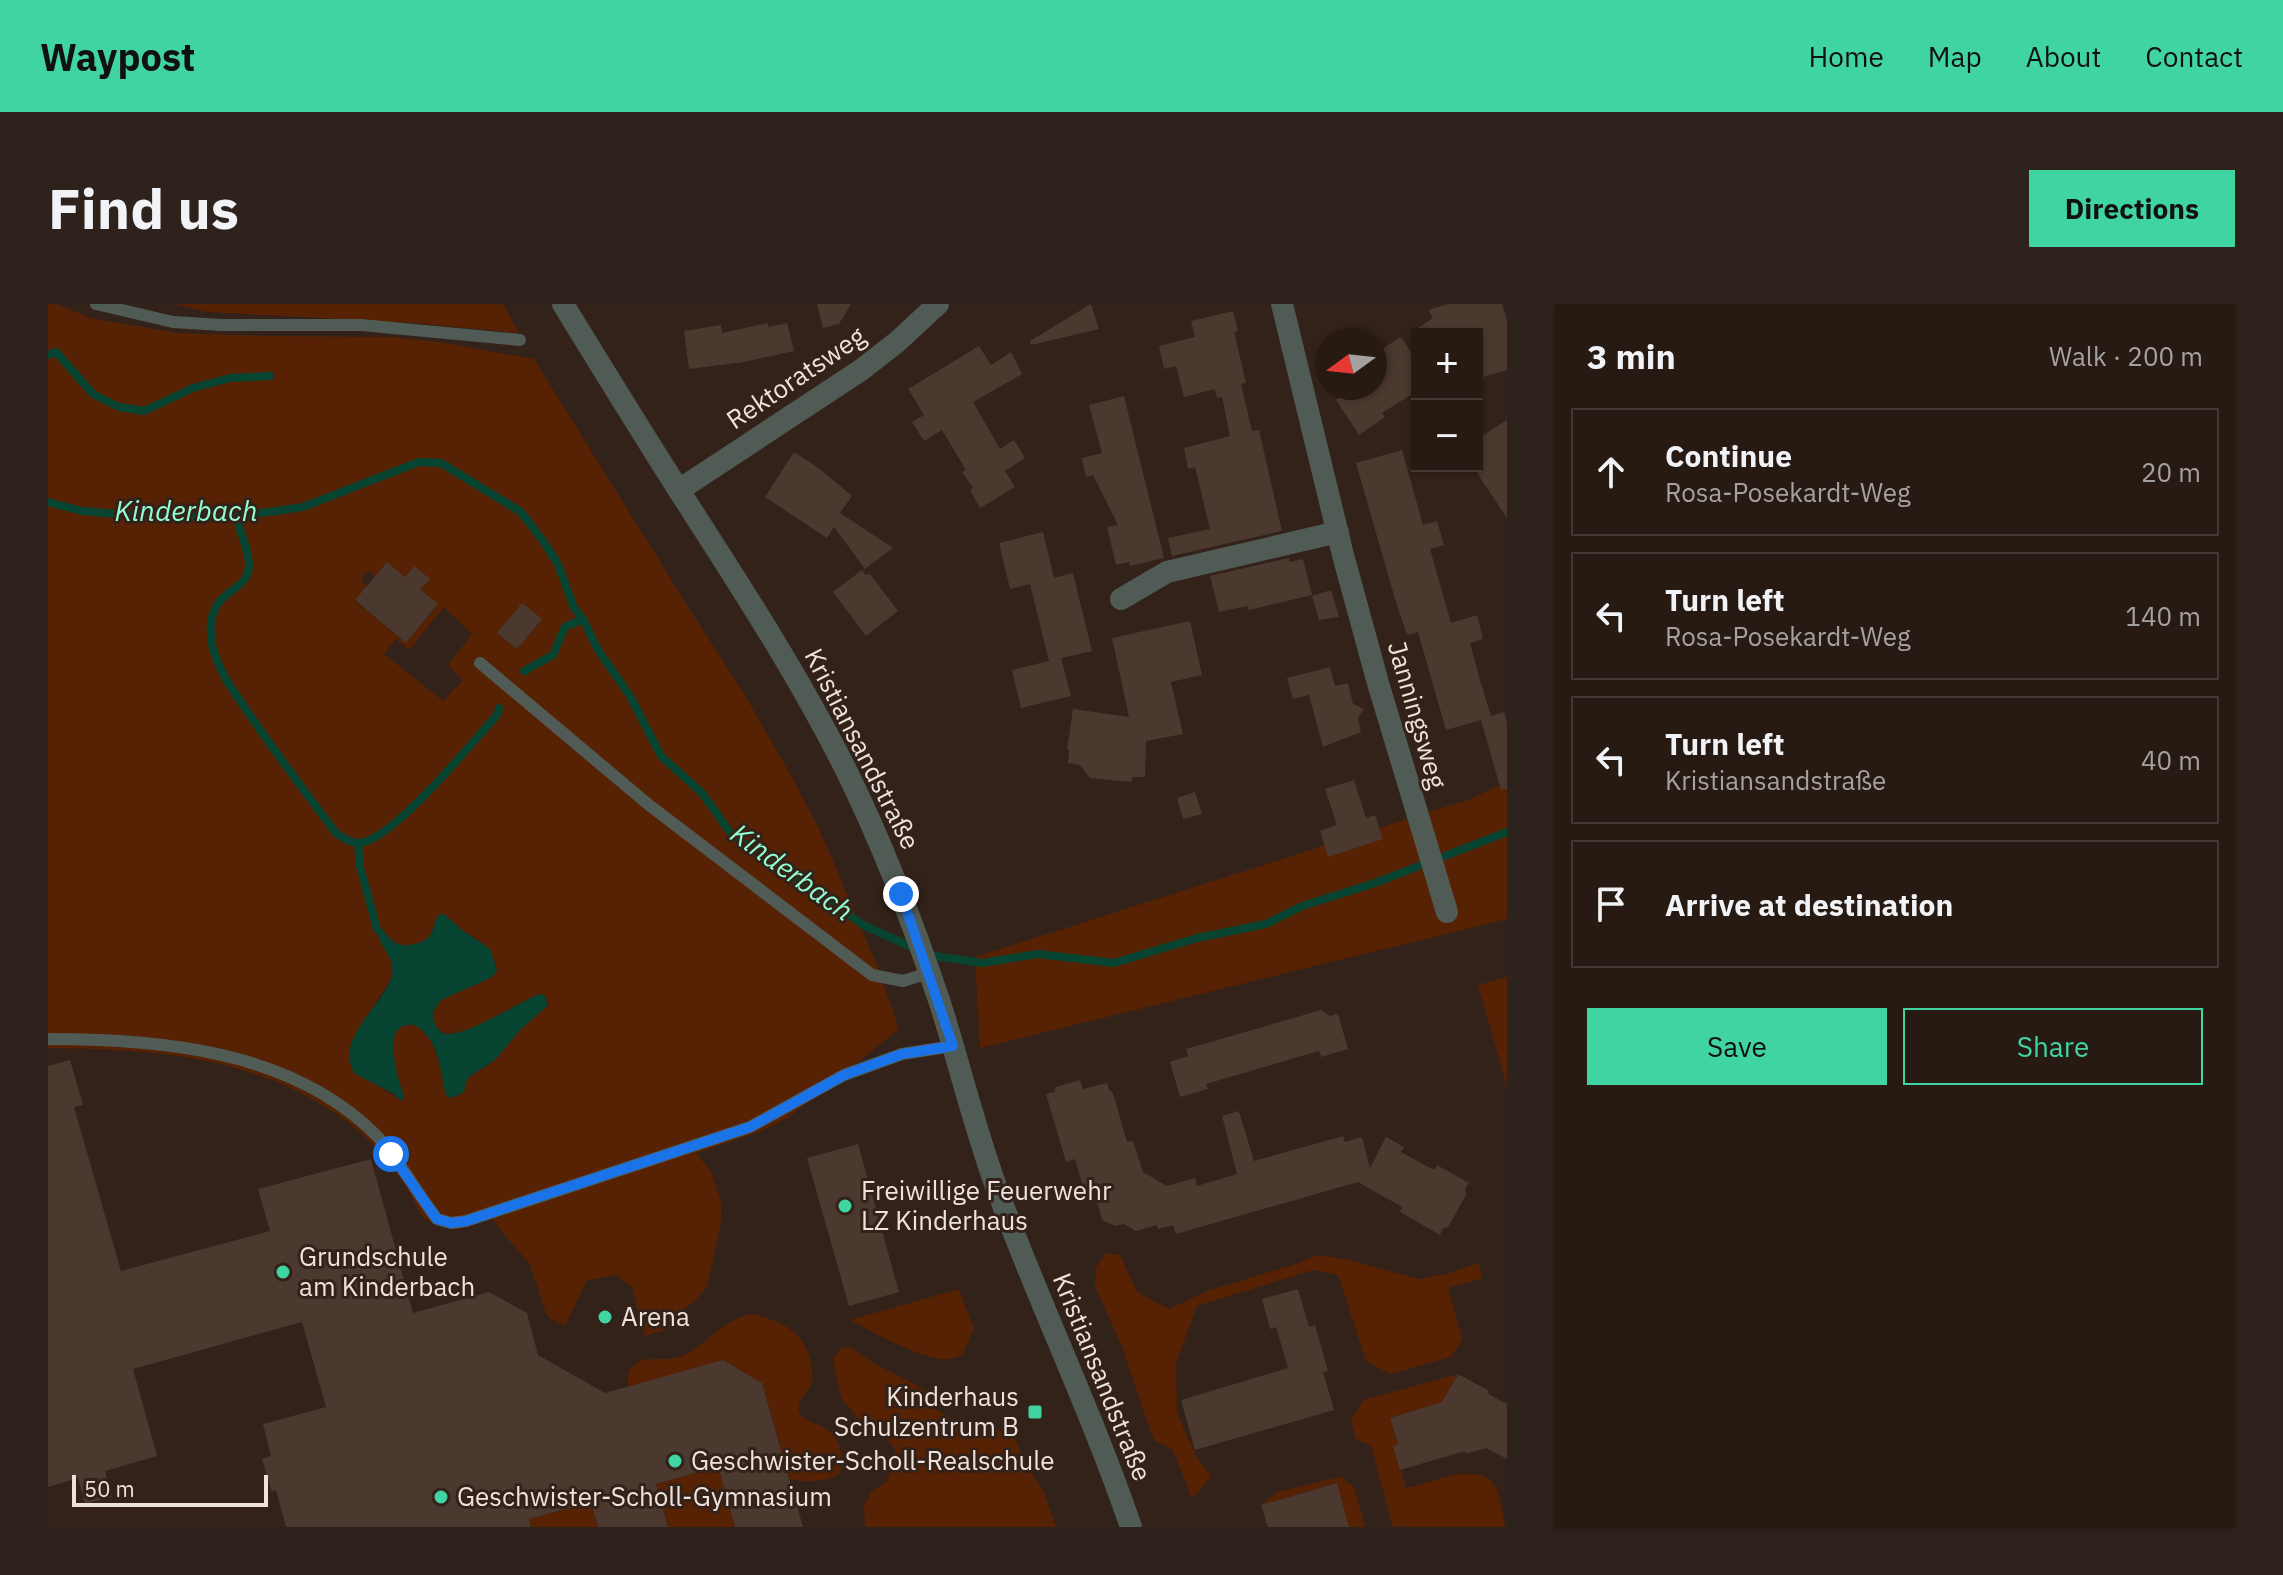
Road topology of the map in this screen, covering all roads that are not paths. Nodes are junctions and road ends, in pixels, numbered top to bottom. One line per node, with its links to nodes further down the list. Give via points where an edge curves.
1 (96, 304): 5 (lane, via 173,322 361,325)
2 (563, 304): 6 (street, Kristiansandstraße)
3 (938, 304): 6 (street, Rektoratsweg, via 861,370)
4 (1282, 304): 7 (street, Janningsweg)
5 (520, 340)
6 (679, 490): 11 (street, Kristiansandstraße, via 813,705 874,829)
7 (1338, 532): 8 (street, via 1167,572); 10 (street, Janningsweg)
8 (1121, 599)
9 (480, 663): 11 (lane, via 649,805 872,975 903,981)
10 (1447, 912)
11 (927, 976): 13 (street, Kristiansandstraße)
12 (48, 1039): 13 (lane, via 187,1047 297,1080 375,1134 437,1219 451,1223 750,1127 844,1075 902,1054)
13 (953, 1046): 14 (street, Kristiansandstraße, via 998,1192)
14 (1131, 1527)

